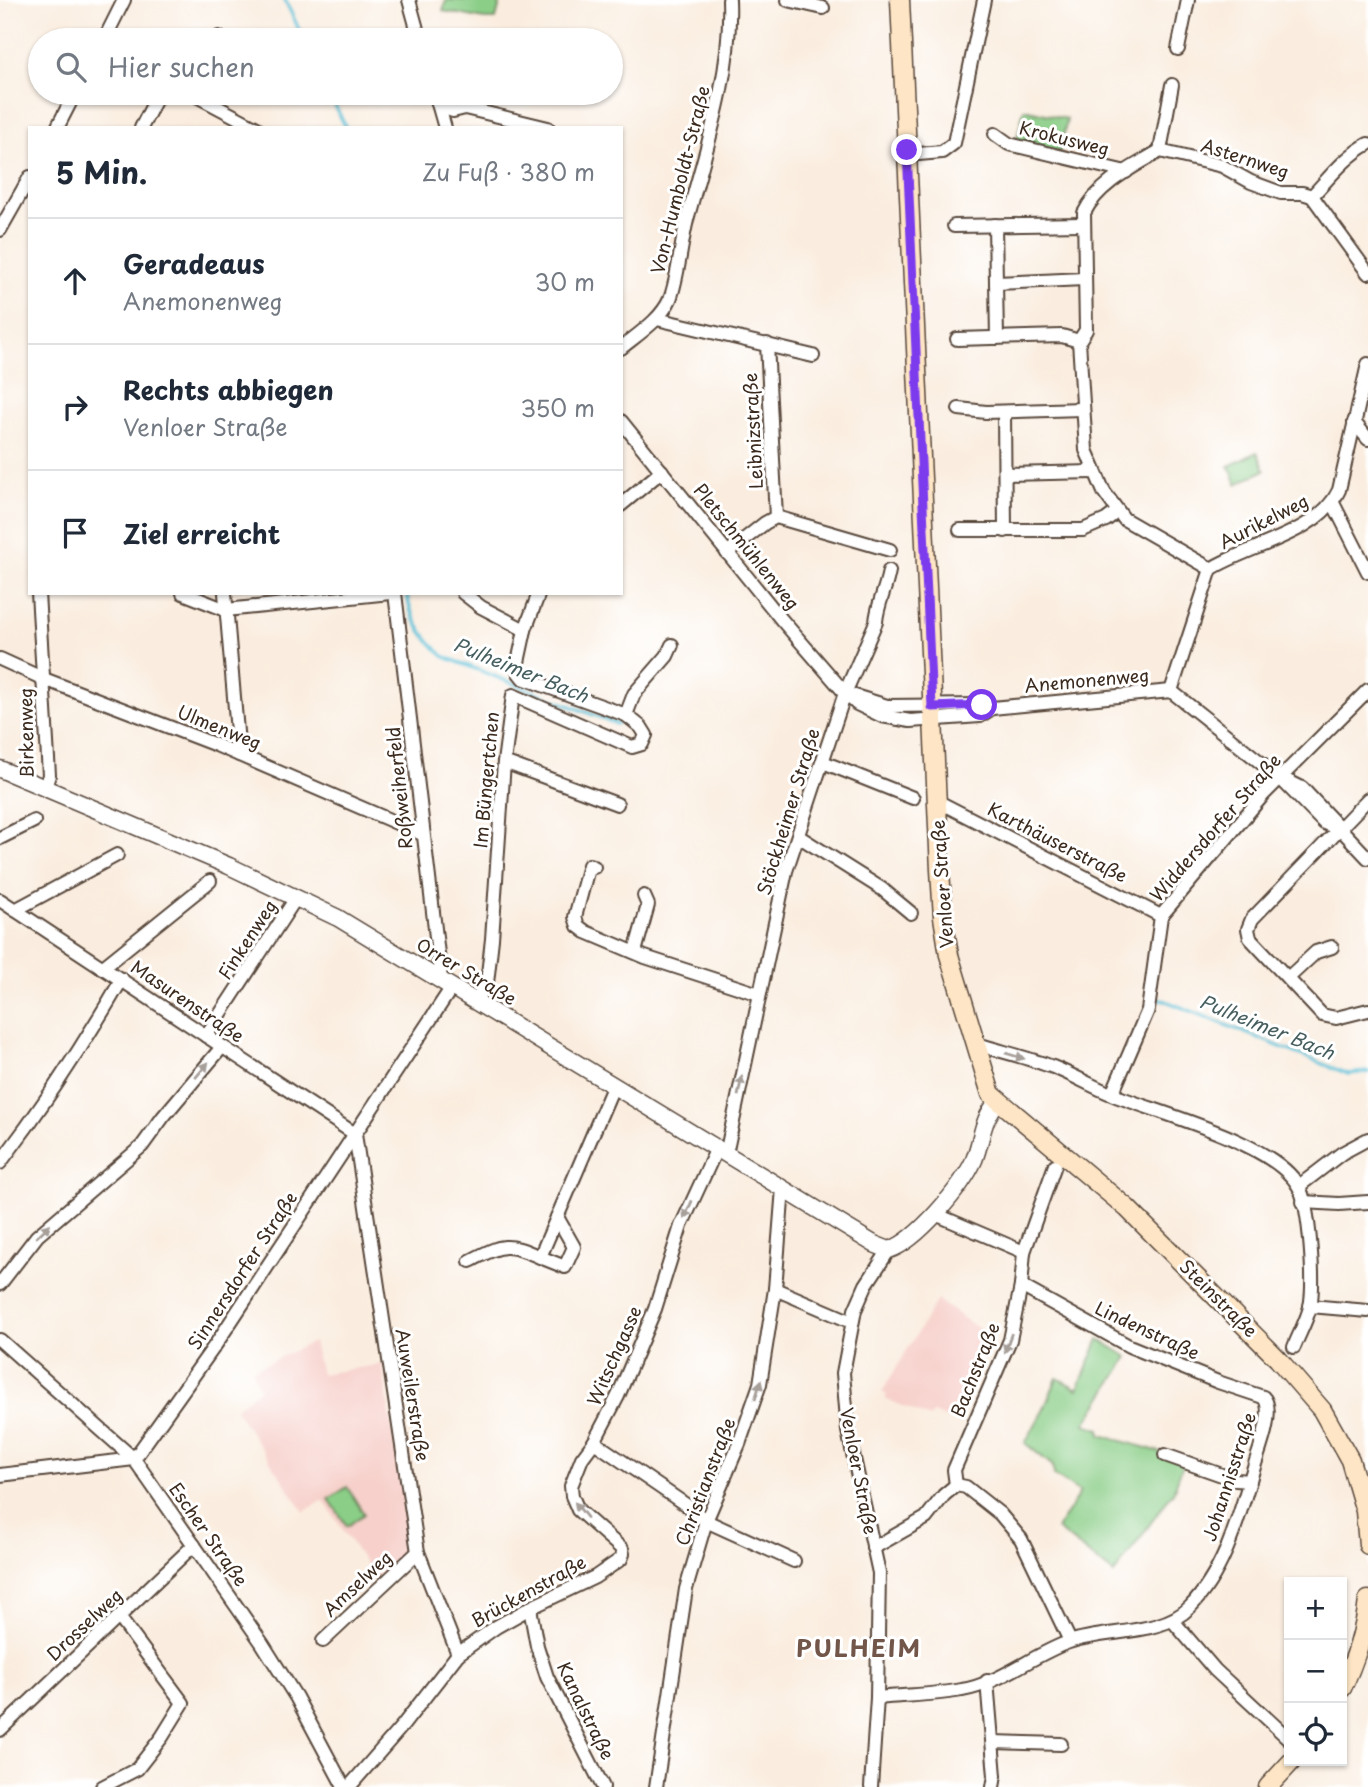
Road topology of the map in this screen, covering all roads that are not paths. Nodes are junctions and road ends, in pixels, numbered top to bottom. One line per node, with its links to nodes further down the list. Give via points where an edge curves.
1 (124, 0): 9 (street)
2 (409, 0): 10 (street)
3 (729, 0): 36 (street, Von-Humboldt-Straße, via 724,81 670,299)
4 (788, 0): 8 (street)
5 (900, 0): 25 (main road, Venloer Straße)
6 (985, 0): 25 (street, via 954,143 942,152)
7 (1188, 0): 11 (street)
8 (823, 8)
9 (110, 28)
10 (417, 28)
11 (1178, 49)
12 (1172, 85): 24 (street)
13 (69, 105): 17 (street)
14 (153, 105): 18 (street)
15 (215, 105): 19 (street)
16 (439, 106): 20 (street); 21 (street)
17 (58, 126)
18 (142, 126)
19 (253, 126)
20 (444, 126)
21 (540, 126)
22 (995, 134): 26 (street, Krokusweg, via 1009,144)
23 (1368, 144): 27 (street)
24 (1160, 151): 26 (street); 27 (street, Asternweg, via 1222,166 1281,193)
25 (907, 155): 80 (main road, Venloer Straße)
26 (1126, 172): 29 (street, via 1089,201)
27 (1312, 196): 33 (street)
28 (24, 201): 32 (street)
29 (1082, 224): 30 (street); 34 (street)
30 (995, 225): 31 (street); 35 (street)
31 (954, 226)
32 (0, 230)
33 (1368, 272)
34 (1084, 279): 35 (street); 39 (street, via 1086,330)
35 (996, 283): 37 (street)
36 (657, 319): 40 (street); 41 (street, Von-Humboldt-Straße)
37 (997, 338): 38 (street); 39 (street, via 1062,336)
38 (957, 339)
39 (1079, 341): 46 (street)
40 (767, 344): 42 (street); 57 (street, Leibnizstraße)
41 (623, 346)
42 (813, 356)
43 (1368, 365): 44 (street, Aurikelweg)
44 (1364, 392): 48 (street, Aurikelweg)
45 (960, 409): 47 (street)
46 (1082, 409): 47 (street); 52 (street)
47 (1004, 412): 53 (street)
48 (1354, 422): 50 (street); 55 (street, Aurikelweg)
49 (623, 423): 51 (street, Pletschmühlenweg)
50 (1368, 439)
51 (662, 471): 54 (street); 61 (street, Pletschmühlenweg)
52 (1093, 472): 53 (street); 56 (street)
53 (1005, 474): 59 (street)
54 (623, 503)
55 (1334, 503): 62 (street, Aurikelweg, via 1293,531); 64 (street, Aurikelweg)
56 (1118, 511): 59 (street, via 1083,530); 62 (street, via 1124,519)
57 (776, 517): 60 (street); 61 (street)
58 (960, 530): 59 (street)
59 (1005, 531)
60 (890, 550)
61 (727, 553): 79 (street, Pletschmühlenweg)
62 (1212, 569): 78 (street, Aurikelweg)
63 (889, 571): 79 (street, Stöckheimer Straße, via 876,622)
64 (1368, 572)
65 (38, 595): 76 (street, Birkenweg)
66 (188, 595): 72 (street)
67 (225, 595): 72 (street)
68 (372, 595): 72 (street)
69 (392, 595): 94 (street, Roßweiherfeld)
70 (466, 595): 73 (street)
71 (538, 595): 73 (street)
72 (226, 610): 82 (street)
73 (525, 630): 81 (street, via 517,667 523,678)
74 (672, 645): 81 (street, via 634,694)
75 (0, 659): 76 (street, Ulmenweg)
76 (44, 679): 82 (street, Ulmenweg); 87 (street, Birkenweg, via 49,775)
77 (1368, 690): 86 (street, Widdersdorfer Straße)
78 (1171, 691): 80 (street, Anemonenweg); 86 (street, Anemonenweg)
79 (845, 693): 80 (street, via 887,706); 84 (street, Stöckheimer Straße)
80 (932, 712): 90 (main road, Venloer Straße)
81 (626, 715): 83 (street, Im Büngertchen, via 646,735 642,744 632,747 513,695)
82 (239, 755): 94 (street, Ulmenweg)
83 (504, 762): 91 (street); 114 (street, Im Büngertchen, via 492,939 486,983)
84 (823, 762): 88 (street); 95 (street, Stöckheimer Straße)
85 (0, 769): 87 (street, Orrer Straße)
86 (1280, 778): 93 (street, Anemonenweg, via 1302,788); 106 (street, Widdersdorfer Straße)
87 (45, 788): 102 (street, Orrer Straße)
88 (913, 799)
89 (1368, 799): 93 (street)
90 (937, 801): 106 (street, Karthäuserstraße); 117 (main road, Venloer Straße, via 948,955)
91 (617, 804)
92 (34, 821): 96 (street)
93 (1339, 829): 98 (street, Anemonenweg); 110 (street, via 1252,919 1248,929 1250,938)
94 (422, 834): 112 (street, Roßweiherfeld)
95 (798, 836): 105 (street, via 882,889); 113 (street, Stöckheimer Straße)
96 (0, 838)
97 (117, 855): 104 (street)
98 (1368, 858)
99 (594, 867): 108 (street, via 589,865 575,916 578,926)
100 (209, 881): 109 (street)
101 (644, 896): 108 (street, via 648,905)
102 (296, 898): 112 (street, Orrer Straße); 116 (street, Finkenweg)
103 (0, 900): 104 (street, Masurenstraße)
104 (15, 910): 109 (street, Masurenstraße)
105 (911, 913)
106 (1161, 916): 120 (street, Widdersdorfer Straße, via 1147,1010)
107 (1332, 947): 110 (street, via 1316,952)
108 (635, 952): 113 (street)
109 (102, 968): 111 (street, Masurenstraße)
110 (1288, 978): 115 (street, via 1322,1015 1336,1018)
111 (122, 979): 116 (street, Masurenstraße); 125 (street, via 83,1047)
112 (447, 983): 114 (street, Orrer Straße); 122 (street, Sinnersdorfer Straße)
113 (759, 994): 124 (street, Stöckheimer Straße, one-way to 113, via 728,1144)
114 (476, 1001): 119 (street, Orrer Straße)
115 (1368, 1010)
116 (206, 1036): 118 (street, Masurenstraße)
117 (977, 1044): 120 (street, one-way to 120, via 1054,1068); 121 (main road, Venloer Straße, via 991,1094)
118 (222, 1047): 122 (street, Masurenstraße); 137 (street, one-way to 118, via 37,1236 142,1146)
119 (613, 1087): 124 (street, Orrer Straße); 132 (street)
120 (1112, 1094): 127 (street, via 1247,1145 1281,1167)
121 (998, 1101): 131 (street, Venloer Straße, via 987,1114 969,1169); 152 (main road, Steinstraße, via 1127,1208 1278,1359 1331,1422)
122 (355, 1135): 148 (street, Sinnersdorfer Straße); 157 (street, Auweilerstraße)
123 (1368, 1139): 127 (street)
124 (721, 1150): 128 (street, Orrer Straße); 146 (street, Witschgasse, one-way to 146, via 681,1226 655,1309)
125 (0, 1163)
126 (1055, 1165): 134 (street, Bachstraße)
127 (1299, 1186): 129 (street)
128 (783, 1188): 133 (street, Orrer Straße); 139 (street, Christianstraße)
129 (1303, 1202): 130 (street); 140 (street, via 1311,1249)
130 (1368, 1202)
131 (935, 1214): 133 (street, Venloer Straße, via 899,1247); 134 (street)
132 (557, 1217): 135 (street); 135 (street, via 574,1247 565,1267)
133 (889, 1250): 142 (street, Venloer Straße, via 866,1285)
134 (1024, 1252): 138 (street, Bachstraße)
135 (540, 1257): 136 (street, via 500,1245)
136 (470, 1261)
137 (0, 1284)
138 (1021, 1286): 145 (street, Lindenstraße, via 1129,1346); 151 (street, Bachstraße, one-way to 151, via 1010,1339 954,1469)
139 (775, 1289): 142 (street); 153 (street, Christianstraße, one-way to 139, via 760,1384)
140 (1310, 1306): 141 (street); 144 (street)
141 (1368, 1311)
142 (852, 1322): 156 (street, Venloer Straße, via 844,1395)
143 (0, 1339): 148 (street, Escher Straße)
144 (1294, 1347)
145 (1263, 1396): 150 (street, Johannisstraße, via 1270,1408)
146 (594, 1442): 153 (street); 158 (street, Witschgasse, one-way to 146, via 622,1549 578,1510 572,1496 571,1486 582,1458)
147 (1165, 1455): 150 (street)
148 (134, 1459): 149 (street); 154 (street, Escher Straße)
149 (0, 1475)
150 (1250, 1481): 163 (street, Johannisstraße, via 1219,1566 1201,1594)
151 (956, 1486): 156 (street, via 926,1518); 165 (street, via 966,1486 992,1507 1021,1539)
152 (1364, 1492): 155 (main road, Steinstraße)
153 (706, 1521): 159 (street); 178 (street, Christianstraße, via 687,1589)
154 (194, 1545): 162 (street, Drosselweg); 176 (street, Escher Straße, via 296,1697)
155 (1368, 1545)
156 (873, 1548): 169 (street, Venloer Straße, via 879,1573)
157 (418, 1552): 164 (street, Amselweg); 166 (street, Auweilerstraße)
158 (621, 1559): 161 (street, Brückenstraße, via 595,1577)
159 (794, 1561)
160 (1368, 1600): 167 (main road)
161 (530, 1608): 166 (street, Brückenstraße); 177 (street, Kanalstraße, via 547,1677)
162 (120, 1617): 170 (street, Drosselweg); 175 (street, via 183,1703 136,1769)
163 (1173, 1621): 165 (street); 171 (street, via 1215,1670)
164 (323, 1642)
165 (1070, 1642): 168 (street)
166 (458, 1654): 176 (street, Brückenstraße, via 403,1725)
167 (1347, 1677)
168 (987, 1681): 169 (street, via 965,1690); 172 (street)
169 (877, 1698): 179 (street, Venloer Straße)
170 (0, 1730)
171 (1284, 1734)
172 (993, 1742): 173 (street); 180 (street)
173 (1061, 1744)
174 (1287, 1766): 181 (main road)
175 (102, 1787)
176 (346, 1787)
177 (603, 1787)
178 (656, 1787)
179 (871, 1787)
180 (993, 1787)
181 (1268, 1787)

